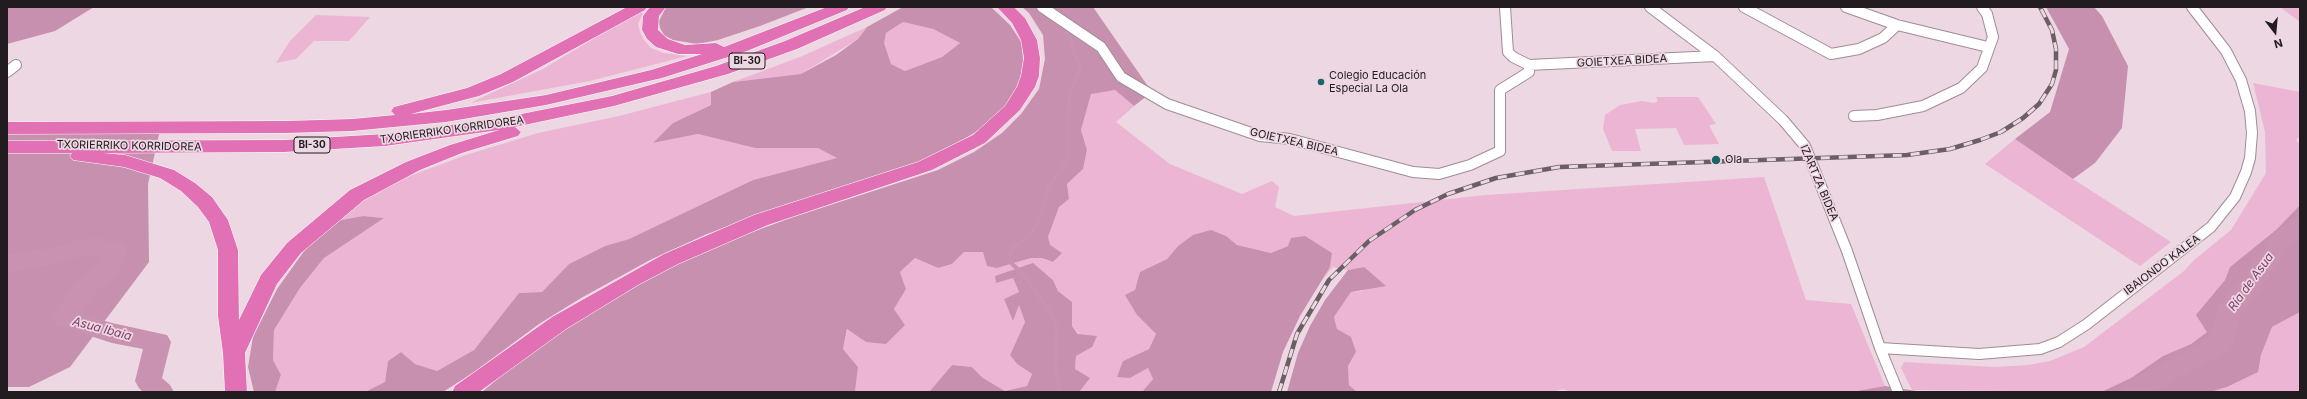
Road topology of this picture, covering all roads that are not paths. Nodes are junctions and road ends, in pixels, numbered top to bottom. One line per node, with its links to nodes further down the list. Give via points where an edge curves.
1 (639, 7): 22 (highway, via 508,78 473,92 372,117)
2 (658, 7): 14 (highway, via 649,22 653,36 662,43 684,50 728,46)
3 (841, 7): 14 (highway, TXORIERRIKO KORRIDOREA / BI-30)
4 (879, 7): 20 (highway, TXORIERRIKO KORRIDOREA / BI-30, via 749,61)
5 (1005, 7): 28 (highway, via 1019,21 1029,40 1032,58 1030,76 1012,110 979,139 925,166 761,220 671,259 559,323)
6 (1042, 7): 18 (street, GOIETXEA BIDEA, via 1101,47 1121,77 1167,104 1260,136 1290,139 1413,172 1439,174 1470,165 1500,152 1500,90 1529,72)
7 (1505, 7): 18 (street, via 1508,52)
8 (1650, 7): 16 (street, IZARTZA BIDEA)
9 (1744, 7): 13 (street, via 1831,54 1859,49 1883,38)
10 (1846, 7): 13 (street)
11 (1982, 7): 15 (street, via 1987,14 1993,37)
12 (2192, 7): 26 (street, IBAIONDO KALEA, via 2226,51 2241,80 2250,111 2252,133 2246,172 2235,197 2211,227 2087,324 2059,342 2040,349 1979,354)
13 (1897, 26): 15 (street)
14 (792, 27): 22 (highway, TXORIERRIKO KORRIDOREA / BI-30, via 678,68 546,100 408,121)
15 (1988, 47): 21 (street, via 1982,68 1961,88 1923,106 1877,115)
16 (1715, 56): 18 (street, GOIETXEA BIDEA); 26 (street, IZARTZA BIDEA, via 1783,120 1805,146 1847,251)
17 (16, 65): 19 (street)
18 (1529, 65)
19 (7, 72)
20 (614, 101): 24 (highway, TXORIERRIKO KORRIDOREA / BI-30, via 501,124 343,144 247,147); 27 (highway, via 433,158 383,180 357,196 308,233 279,265 260,294)
21 (1854, 116)
22 (286, 127): 23 (highway, TXORIERRIKO KORRIDOREA / BI-30)
23 (7, 128)
24 (7, 147)
25 (7, 152): 27 (highway, via 75,155 125,161 166,174 194,192 205,202 224,232 228,250 228,316)
26 (1880, 348): 29 (street, IZARTZA BIDEA)
27 (234, 353): 30 (highway)
28 (476, 386): 31 (highway)
29 (1897, 389)
30 (237, 390)
31 (463, 392)

